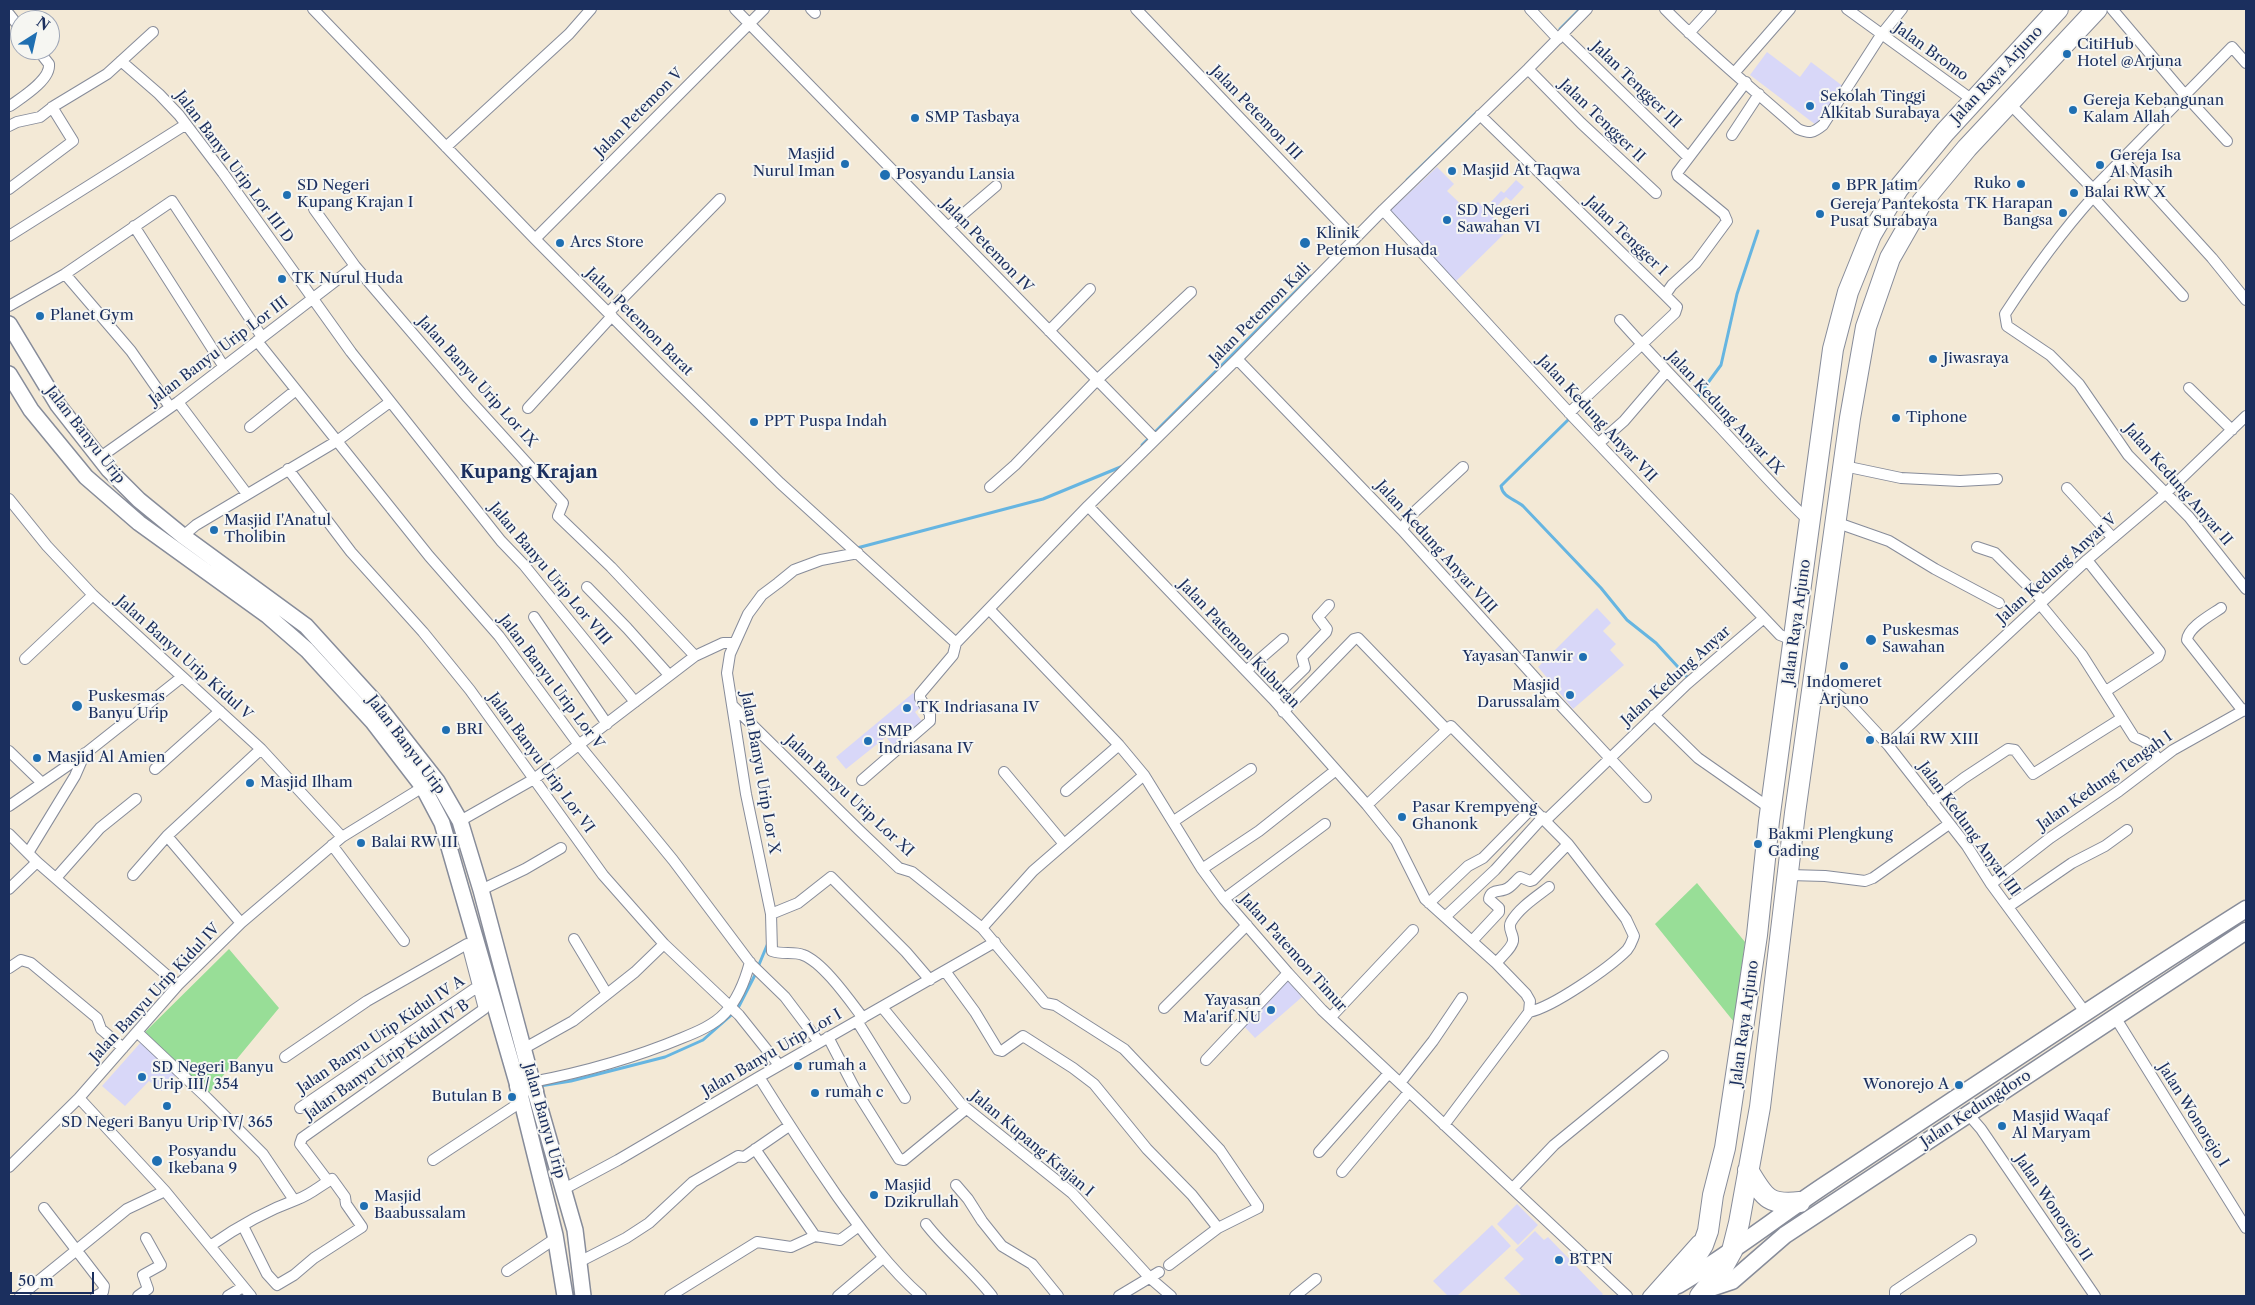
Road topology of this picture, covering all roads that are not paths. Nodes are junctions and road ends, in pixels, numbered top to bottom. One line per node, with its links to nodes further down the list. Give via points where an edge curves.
1 (313, 9): 38 (street, Jalan Petemon Barat)
2 (590, 9): 38 (street, via 569,34)
3 (735, 9): 16 (street, Jalan Petemon IV)
4 (764, 9): 16 (street, Jalan Petemon V)
5 (1136, 9): 51 (street, Jalan Petemon III)
6 (1530, 9): 20 (street, Jalan Tengger III)
7 (1587, 9): 20 (street, Jalan Petemon Kali)
8 (1665, 9): 18 (street)
9 (1712, 9): 18 (street)
10 (1790, 9): 25 (street)
11 (1847, 9): 19 (street, Jalan Bromo)
12 (1902, 9): 19 (street)
13 (2058, 9): 29 (highway, Jalan Raya Arjuno)
14 (2098, 9): 30 (highway, Jalan Raya Arjuno)
15 (2112, 9): 28 (street)
16 (749, 23): 49 (street, Jalan Petemon IV); 52 (street, Jalan Petemon V)
17 (153, 32): 22 (street)
18 (1689, 33): 25 (street)
19 (1881, 35): 27 (street, via 1823,125 1813,133 1798,128); 29 (street, Jalan Bromo)
20 (1557, 36): 24 (street, Jalan Petemon Kali); 39 (street, Jalan Tengger III)
21 (46, 60): 31 (street, via 49,64 47,73 34,88)
22 (121, 61): 32 (street); 35 (street, Jalan Banyu Urip Lor III D, via 166,100)
23 (2246, 63): 28 (street, Jalan Kedung Anyar II, via 2232,47)
24 (1528, 69): 33 (street, Jalan Petemon Kali); 43 (street, Jalan Tengger II)
25 (1735, 72): 26 (street)
26 (1746, 82): 27 (street); 39 (street)
27 (1759, 94): 36 (street)
28 (2185, 95): 37 (street); 40 (street, Jalan Kedung Anyar II)
29 (1974, 101): 97 (highway, Jalan Raya Arjuno, via 1898,189 1871,235 1848,292 1833,349)
30 (2009, 103): 44 (street); 86 (highway, Jalan Raya Arjuno, via 1922,202 1890,258 1866,327)
31 (10, 106)
32 (52, 107): 34 (street, via 37,118); 42 (street, via 73,141)
33 (1480, 115): 47 (street, Jalan Petemon Kali); 57 (street, Jalan Tengger I)
34 (9, 126)
35 (185, 126): 50 (street); 59 (street, Jalan Banyu Urip Lor III D, via 224,173)
36 (1732, 135)
37 (2227, 141)
38 (446, 147): 52 (street, Jalan Petemon Barat)
39 (1688, 156): 57 (street, via 1677,173 1724,214 1727,221 1696,263)
40 (2123, 160): 44 (street, Jalan Kedung Anyar II); 60 (street)
41 (996, 186): 49 (street)
42 (9, 189)
43 (1656, 193)
44 (2093, 193): 58 (street); 92 (street, Jalan Kedung Anyar II, via 2058,236 2005,314 2008,326 2050,355 2079,384 2128,455)
45 (720, 199): 62 (street)
46 (314, 209): 53 (street, Jalan Banyu Urip Lor IX)
47 (1383, 210): 51 (street, Jalan Petemon Kali); 78 (street, Jalan Kedung Anyar VII)
48 (134, 226): 54 (street); 66 (street, Jalan Banyu Urip Lor V, via 173,201); 69 (street)
49 (948, 228): 65 (street, Jalan Petemon IV)
50 (9, 236)
51 (1352, 236): 68 (street, Jalan Petemon Kali)
52 (535, 239): 62 (street, Jalan Petemon Barat)
53 (355, 266): 59 (street, Jalan Banyu Urip Lor III); 120 (street, Jalan Banyu Urip Lor IX, via 563,503 558,516)
54 (65, 274): 61 (street); 76 (street)
55 (1090, 289): 65 (street)
56 (1190, 292): 72 (street)
57 (1665, 295): 67 (street, via 1677,309)
58 (2183, 296)
59 (314, 298): 66 (street, Jalan Banyu Urip Lor III); 75 (street, Jalan Banyu Urip Lor VIII)
60 (2246, 298)
61 (9, 306)
62 (610, 314): 77 (street); 102 (street, Jalan Petemon Barat, via 780,483)
63 (1620, 320): 67 (street, Jalan Kedung Anyar IX)
64 (9, 324): 85 (main road, Jalan Banyu Urip, via 58,405)
65 (1049, 331): 72 (street, Jalan Petemon IV)
66 (259, 339): 69 (street, Jalan Banyu Urip Lor III); 74 (street, Jalan Banyu Urip Lor V)
67 (1642, 345): 70 (street, Jalan Kedung Anyar IX); 78 (street)
68 (1237, 359): 82 (street, Jalan Petemon Kali); 98 (street, Jalan Kedung Anyar VIII)
69 (224, 367): 76 (street, Jalan Banyu Urip Lor III)
70 (1666, 372): 84 (street, via 1624,421); 97 (street, Jalan Kedung Anyar IX)
71 (9, 374): 115 (main road, Jalan Banyu Urip, via 31,410 86,477 139,523)
72 (1097, 380): 82 (street, Jalan Petemon IV); 90 (street)
73 (2189, 388): 81 (street)
74 (296, 390): 80 (street); 83 (street, Jalan Banyu Urip Lor V)
75 (390, 402): 83 (street); 128 (street, Jalan Banyu Urip Lor VIII)
76 (174, 405): 85 (street, Jalan Banyu Urip Lor III); 93 (street)
77 (528, 408)
78 (1571, 414): 84 (street, Jalan Kedung Anyar VII)
79 (2246, 416): 81 (street, Jalan Kedung Anyar V)
80 (250, 427)
81 (2232, 430): 92 (street, Jalan Kedung Anyar V)
82 (1152, 437): 95 (street, Jalan Petemon Kali)
83 (337, 441): 88 (street); 137 (street, Jalan Banyu Urip Lor V, via 429,556 499,636)
84 (1598, 443): 113 (street, Jalan Kedung Anyar VII)
85 (99, 458): 99 (main road, Jalan Banyu Urip, via 139,500)
86 (1844, 466): 89 (street, via 1901,478); 96 (highway, Jalan Raya Arjuno)
87 (1463, 468): 98 (street, via 1409,517)
88 (288, 469): 93 (street); 150 (street, Jalan Banyu Urip Lor VI, via 351,552 470,690)
89 (1997, 479)
90 (990, 487)
91 (2067, 488): 100 (street)
92 (2166, 493): 100 (street, Jalan Kedung Anyar V); 105 (street, Jalan Kedung Anyar II)
93 (247, 494): 99 (street)
94 (10, 502): 106 (street, Jalan Banyu Urip Kidul V)
95 (1088, 506): 111 (street, Jalan Petemon Kali); 122 (street, Jalan Patemon Kuburan)
96 (1835, 522): 107 (street, via 1889,541); 125 (highway, Jalan Raya Arjuno)
97 (1810, 523): 117 (highway, Jalan Raya Arjuno)
98 (1402, 530): 143 (street, Jalan Kedung Anyar VIII)
99 (183, 536): 114 (main road, Jalan Banyu Urip)
100 (2113, 538): 103 (street, Jalan Kedung Anyar V)
101 (1977, 547): 108 (street, via 1995,553)
102 (857, 552): 118 (street, Jalan Banyu Urip Lor X, via 794,570 762,596); 119 (street, Jalan Petemon Barat)
103 (2087, 560): 108 (street, Jalan Kedung Anyar V); 126 (street, via 2160,652 2158,657)
104 (587, 587): 123 (street)
105 (2246, 589)
106 (93, 595): 121 (street); 124 (street, Jalan Banyu Urip Kidul V)
107 (1999, 603)
108 (2041, 603): 126 (street); 139 (street, Jalan Kedung Anyar V)
109 (1329, 604): 127 (street, via 1318,617 1326,632 1302,657 1305,668)
110 (2221, 608): 130 (street, via 2194,628 2187,640)
111 (989, 609): 119 (street, Jalan Petemon Kali); 138 (street, Jalan Patemon Timur)
112 (534, 617): 135 (street)
113 (1764, 618): 117 (street, Jalan Kedung Anyar VII, via 1780,635); 133 (street, Jalan Kedung Anyar, via 1690,681)
114 (306, 626): 115 (main road); 164 (main road, Jalan Banyu Urip, via 376,703 425,765)
115 (293, 637): 153 (main road, Jalan Banyu Urip, via 373,722)
116 (1283, 639): 122 (street)
117 (1795, 641): 162 (highway, Jalan Raya Arjuno)
118 (729, 643): 120 (street); 129 (street, Jalan Banyu Urip Lor X, via 727,672)
119 (956, 643): 151 (street, Jalan Petemon Kali, via 953,655 920,694 930,721)
120 (695, 656): 123 (street)
121 (25, 659)
122 (1246, 671): 127 (street, Jalan Patemon Kuburan)
123 (669, 675): 128 (street)
124 (182, 677): 131 (street, Jalan Banyu Urip Kidul V); 142 (street)
125 (1816, 677): 139 (street, Jalan Kedung Anyar III, via 1850,704); 157 (highway, Jalan Raya Arjuno)
126 (2106, 691): 134 (street)
127 (1273, 699): 132 (street, Jalan Patemon Kuburan)
128 (635, 702): 135 (street)
129 (732, 705): 191 (street, Jalan Banyu Urip Lor X, via 746,794); 195 (street, Jalan Banyu Urip Lor XI, via 899,868 912,872)
130 (2245, 710): 144 (street, Jalan Kedung Tengah I)
131 (220, 711): 140 (street, Jalan Banyu Urip Kidul V); 145 (street)
132 (1283, 712): 136 (street, via 1358,638); 147 (street, Jalan Patemon Kuburan)
133 (1655, 716): 143 (street, Jalan Kedung Anyar); 162 (street, via 1698,758)
134 (2122, 718): 144 (street, via 2134,737 2145,742); 158 (street, via 2033,774 2015,750 2008,749)
135 (606, 724): 137 (street)
136 (1446, 729): 159 (street); 161 (street, via 1448,726 1453,728)
137 (579, 745): 150 (street); 204 (street, Jalan Banyu Urip Lor V, via 673,860)
138 (1119, 745): 149 (street, Jalan Patemon Timur); 154 (street)
139 (1888, 745): 158 (street, Jalan Kedung Anyar III)
140 (261, 749): 171 (street); 172 (street, Jalan Banyu Urip Kidul V)
141 (9, 751): 152 (street)
142 (86, 752): 152 (street); 177 (street)
143 (1609, 758): 155 (street, Jalan Kedung Anyar VIII); 163 (street)
144 (2159, 760): 183 (street, Jalan Kedung Tengah I)
145 (155, 769)
146 (1251, 769): 165 (street)
147 (1336, 770): 159 (street, Jalan Patemon Kuburan); 179 (street, via 1259,831)
148 (1004, 772): 173 (street)
149 (1144, 775): 165 (street, Jalan Patemon Timur); 173 (street)
150 (534, 779): 164 (street); 202 (street, Jalan Banyu Urip Lor VI, via 603,875)
151 (862, 780)
152 (41, 782): 160 (street)
153 (423, 786): 172 (street, Jalan Banyu Urip Kidul IV); 209 (main road, Jalan Banyu Urip, via 442,823)
154 (1066, 791)
155 (1646, 797)
156 (136, 799): 182 (street, via 100,828)
157 (1797, 802): 162 (highway, via 1782,809 1776,805); 170 (highway, Jalan Raya Arjuno)
158 (1932, 802): 167 (street, Jalan Kedung Anyar III)
159 (1367, 805): 188 (street, Jalan Patemon Kuburan, via 1396,841 1417,885)
160 (9, 806)
161 (1533, 807): 163 (street); 188 (street, via 1483,858 1468,866)
162 (1771, 809): 170 (highway); 261 (highway, Jalan Raya Arjuno, via 1734,1094)
163 (1545, 819): 174 (street); 192 (street)
164 (460, 821): 186 (main road, Jalan Banyu Urip)
165 (1174, 821): 179 (street, Jalan Patemon Timur)
166 (1326, 824): 187 (street)
167 (1949, 824): 181 (street, via 1865,881); 183 (street, Jalan Kedung Anyar III)
168 (2127, 830): 189 (street, via 2072,863)
169 (9, 834): 177 (street)
170 (1793, 835): 181 (highway, Jalan Raya Arjuno)
171 (167, 836): 180 (street); 193 (street)
172 (342, 837): 175 (street, Jalan Banyu Urip Kidul IV)
173 (1064, 844): 195 (street, via 1014,890)
174 (1568, 844): 200 (street, via 1533,880 1520,877 1508,889 1496,890 1490,895 1489,899 1499,912); 217 (street, via 1632,928 1634,936 1632,944 1610,964 1539,1009)
175 (332, 845): 193 (street, Jalan Banyu Urip Kidul IV); 199 (street)
176 (561, 848): 186 (street, via 525,870)
177 (28, 853): 178 (street)
178 (37, 862): 182 (street); 185 (street)
179 (1202, 868): 187 (street, Jalan Patemon Timur)
180 (132, 875)
181 (1789, 875): 246 (highway, Jalan Raya Arjuno, via 1760,1107)
182 (56, 878): 210 (street)
183 (1991, 884): 189 (street, Jalan Kedung Anyar III)
184 (1548, 887): 203 (street, via 1513,920 1509,927 1514,939)
185 (9, 890)
186 (481, 890): 225 (main road, Jalan Banyu Urip)
187 (1224, 899): 194 (street, Jalan Patemon Timur)
188 (1430, 903): 192 (street, Jalan Patemon Kuburan)
189 (2008, 908): 218 (street, Jalan Kedung Anyar III)
190 (2246, 909): 218 (main road, Jalan Kedungdoro)
191 (771, 914): 208 (street, via 798,903 831,876); 221 (street, Jalan Banyu Urip Lor X, via 772,951 804,955 815,962 832,978)
192 (1445, 918): 200 (street, Jalan Patemon Kuburan)
193 (241, 923): 210 (street, Jalan Banyu Urip Kidul IV)
194 (1247, 925): 207 (street, Jalan Patemon Timur); 214 (street)
195 (982, 928): 201 (street, Jalan Banyu Urip Lor XI)
196 (1413, 930): 220 (street)
197 (2246, 931): 219 (main road, Jalan Kedungdoro)
198 (574, 940): 211 (street)
199 (404, 941)
200 (1472, 941): 203 (street, Jalan Patemon Kuburan)
201 (994, 942): 206 (street, Jalan Banyu Urip Lor I); 259 (street, Jalan Banyu Urip Lor XI, via 1045,1003 1055,1005 1124,1049 1220,1150 1258,1208)
202 (664, 944): 211 (street); 216 (street, Jalan Banyu Urip Lor VI)
203 (1496, 963): 217 (street, Jalan Patemon Kuburan, via 1526,994 1530,1000)
204 (751, 964): 216 (street); 223 (street, Jalan Banyu Urip Lor V, via 786,997)
205 (9, 968): 224 (street, via 21,960 31,963 97,1018 101,1029)
206 (945, 972): 208 (street, Jalan Banyu Urip Lor I); 259 (street, via 998,1050 1002,1051 1023,1036 1094,1084)
207 (1288, 974): 220 (street, Jalan Patemon Timur); 228 (street)
208 (930, 980): 213 (street, Jalan Banyu Urip Lor I)
209 (483, 983): 215 (street, Jalan Banyu Urip Kidul IV A); 227 (street, Jalan Banyu Urip Kidul IV A, via 465,943 367,1001); 233 (main road, Jalan Banyu Urip); 237 (street, Jalan Banyu Urip Kidul IV A)
210 (178, 985): 222 (street, Jalan Banyu Urip Kidul IV)
211 (607, 994): 225 (street, via 573,1021)
212 (1462, 998): 232 (street, via 1434,1041)
213 (882, 1007): 221 (street, Jalan Banyu Urip Lor I); 238 (street, Jalan Kupang Krajan I)
214 (1164, 1008)
215 (484, 1009): 248 (street, Jalan Banyu Urip Kidul IV B, via 302,1138 300,1144)
216 (733, 1010): 229 (street, Jalan Banyu Urip Lor VI); 233 (street, via 702,1030 660,1047)
217 (1529, 1012): 240 (street)
218 (2085, 1012): 254 (main road, Jalan Kedungdoro)
219 (2115, 1017): 239 (main road, Jalan Kedungdoro); 260 (street, Jalan Wonorejo I)
220 (1331, 1018): 230 (street, Jalan Patemon Timur)
221 (860, 1019): 223 (street, Jalan Banyu Urip Lor I); 236 (street)
222 (137, 1032): 224 (street, Jalan Banyu Urip Kidul IV); 253 (street, via 263,1154)
223 (823, 1040): 229 (street, Jalan Banyu Urip Lor I); 238 (street, Jalan Banyu Urip Lor V, via 899,1159 904,1160)
224 (123, 1048): 235 (street, Jalan Banyu Urip Kidul IV)
225 (523, 1049): 233 (main road, Jalan Banyu Urip)
226 (1663, 1056): 250 (street, via 1554,1145)
227 (285, 1057)
228 (1206, 1060)
229 (779, 1066): 231 (street, Jalan Banyu Urip Lor I)
230 (1389, 1073): 232 (street, Jalan Patemon Timur); 243 (street)
231 (759, 1077): 241 (street); 251 (street, Jalan Banyu Urip Lor I)
232 (1400, 1083): 234 (street, Jalan Patemon Timur)
233 (527, 1090): 244 (street); 251 (main road, Jalan Banyu Urip); 264 (main road, Jalan Banyu Urip)
234 (1409, 1092): 240 (street, Jalan Patemon Timur); 247 (street)
235 (79, 1098): 245 (street, Jalan Banyu Urip Kidul IV); 252 (street)
236 (905, 1098)
237 (300, 1108)
238 (966, 1109): 273 (street, Jalan Kupang Krajan I, via 1072,1193)
239 (1968, 1114): 277 (main road, Jalan Kedungdoro, via 1785,1235 1732,1281); 298 (street, Jalan Wonorejo II)
240 (1444, 1125): 250 (street, Jalan Patemon Timur)
241 (789, 1126): 242 (street); 258 (street)
242 (756, 1149): 262 (street); 270 (street, via 693,1182 649,1223)
243 (1319, 1152)
244 (433, 1160)
245 (9, 1167)
246 (1748, 1170): 254 (highway, via 1769,1199 1782,1204); 268 (highway, Jalan Raya Arjuno)
247 (1342, 1172)
248 (328, 1181): 253 (street); 257 (street, via 333,1180 362,1228 280,1284 275,1284 266,1274)
249 (956, 1185): 290 (street, via 1002,1246 1032,1264)
250 (1513, 1188): 275 (street, Jalan Patemon Timur)
251 (564, 1189): 270 (main road, Jalan Banyu Urip, via 575,1230)
252 (165, 1190): 266 (street); 267 (street, via 127,1209)
253 (294, 1200): 257 (street)
254 (1800, 1202): 268 (main road, Jalan Kedungdoro)
255 (44, 1208): 267 (street)
256 (926, 1224): 289 (street)
257 (243, 1226): 266 (street)
258 (859, 1226): 262 (street, via 840,1240); 269 (street)
259 (1218, 1228): 271 (street)
260 (2246, 1228)
261 (1708, 1231): 278 (highway, Jalan Raya Arjuno, via 1696,1258); 296 (street)
262 (815, 1236): 286 (street, via 791,1247 757,1242)
263 (146, 1238): 281 (street, via 161,1265 143,1275 148,1289)
264 (556, 1238): 272 (street); 284 (main road, Jalan Banyu Urip)
265 (1971, 1240): 297 (street, via 1895,1291)
266 (210, 1246): 276 (street)
267 (76, 1250): 279 (street); 280 (street, via 104,1286 103,1292)
268 (1732, 1251): 277 (highway, Jalan Raya Arjuno); 278 (main road, Jalan Kedungdoro)
269 (883, 1258): 287 (street); 288 (street)
270 (579, 1262): 285 (main road, Jalan Banyu Urip)
271 (1169, 1265)
272 (507, 1272)
273 (1155, 1275): 291 (street); 292 (street, Jalan Kupang Krajan I)
274 (1316, 1279): 293 (street)
275 (1613, 1284): 294 (street); 295 (street, Jalan Patemon Timur)
276 (243, 1287): 282 (street); 283 (street)
277 (1706, 1293)
278 (1665, 1294)
279 (20, 1296)
280 (96, 1296)
281 (138, 1296)
282 (228, 1296)
283 (251, 1296)
284 (564, 1296)
285 (583, 1296)
286 (670, 1296)
287 (838, 1296)
288 (921, 1296)
289 (992, 1296)
290 (1058, 1296)
291 (1119, 1296)
292 (1171, 1296)
293 (1295, 1296)
294 (1613, 1296)
295 (1626, 1296)
296 (1648, 1296)
297 (1895, 1296)
298 (2095, 1296)

